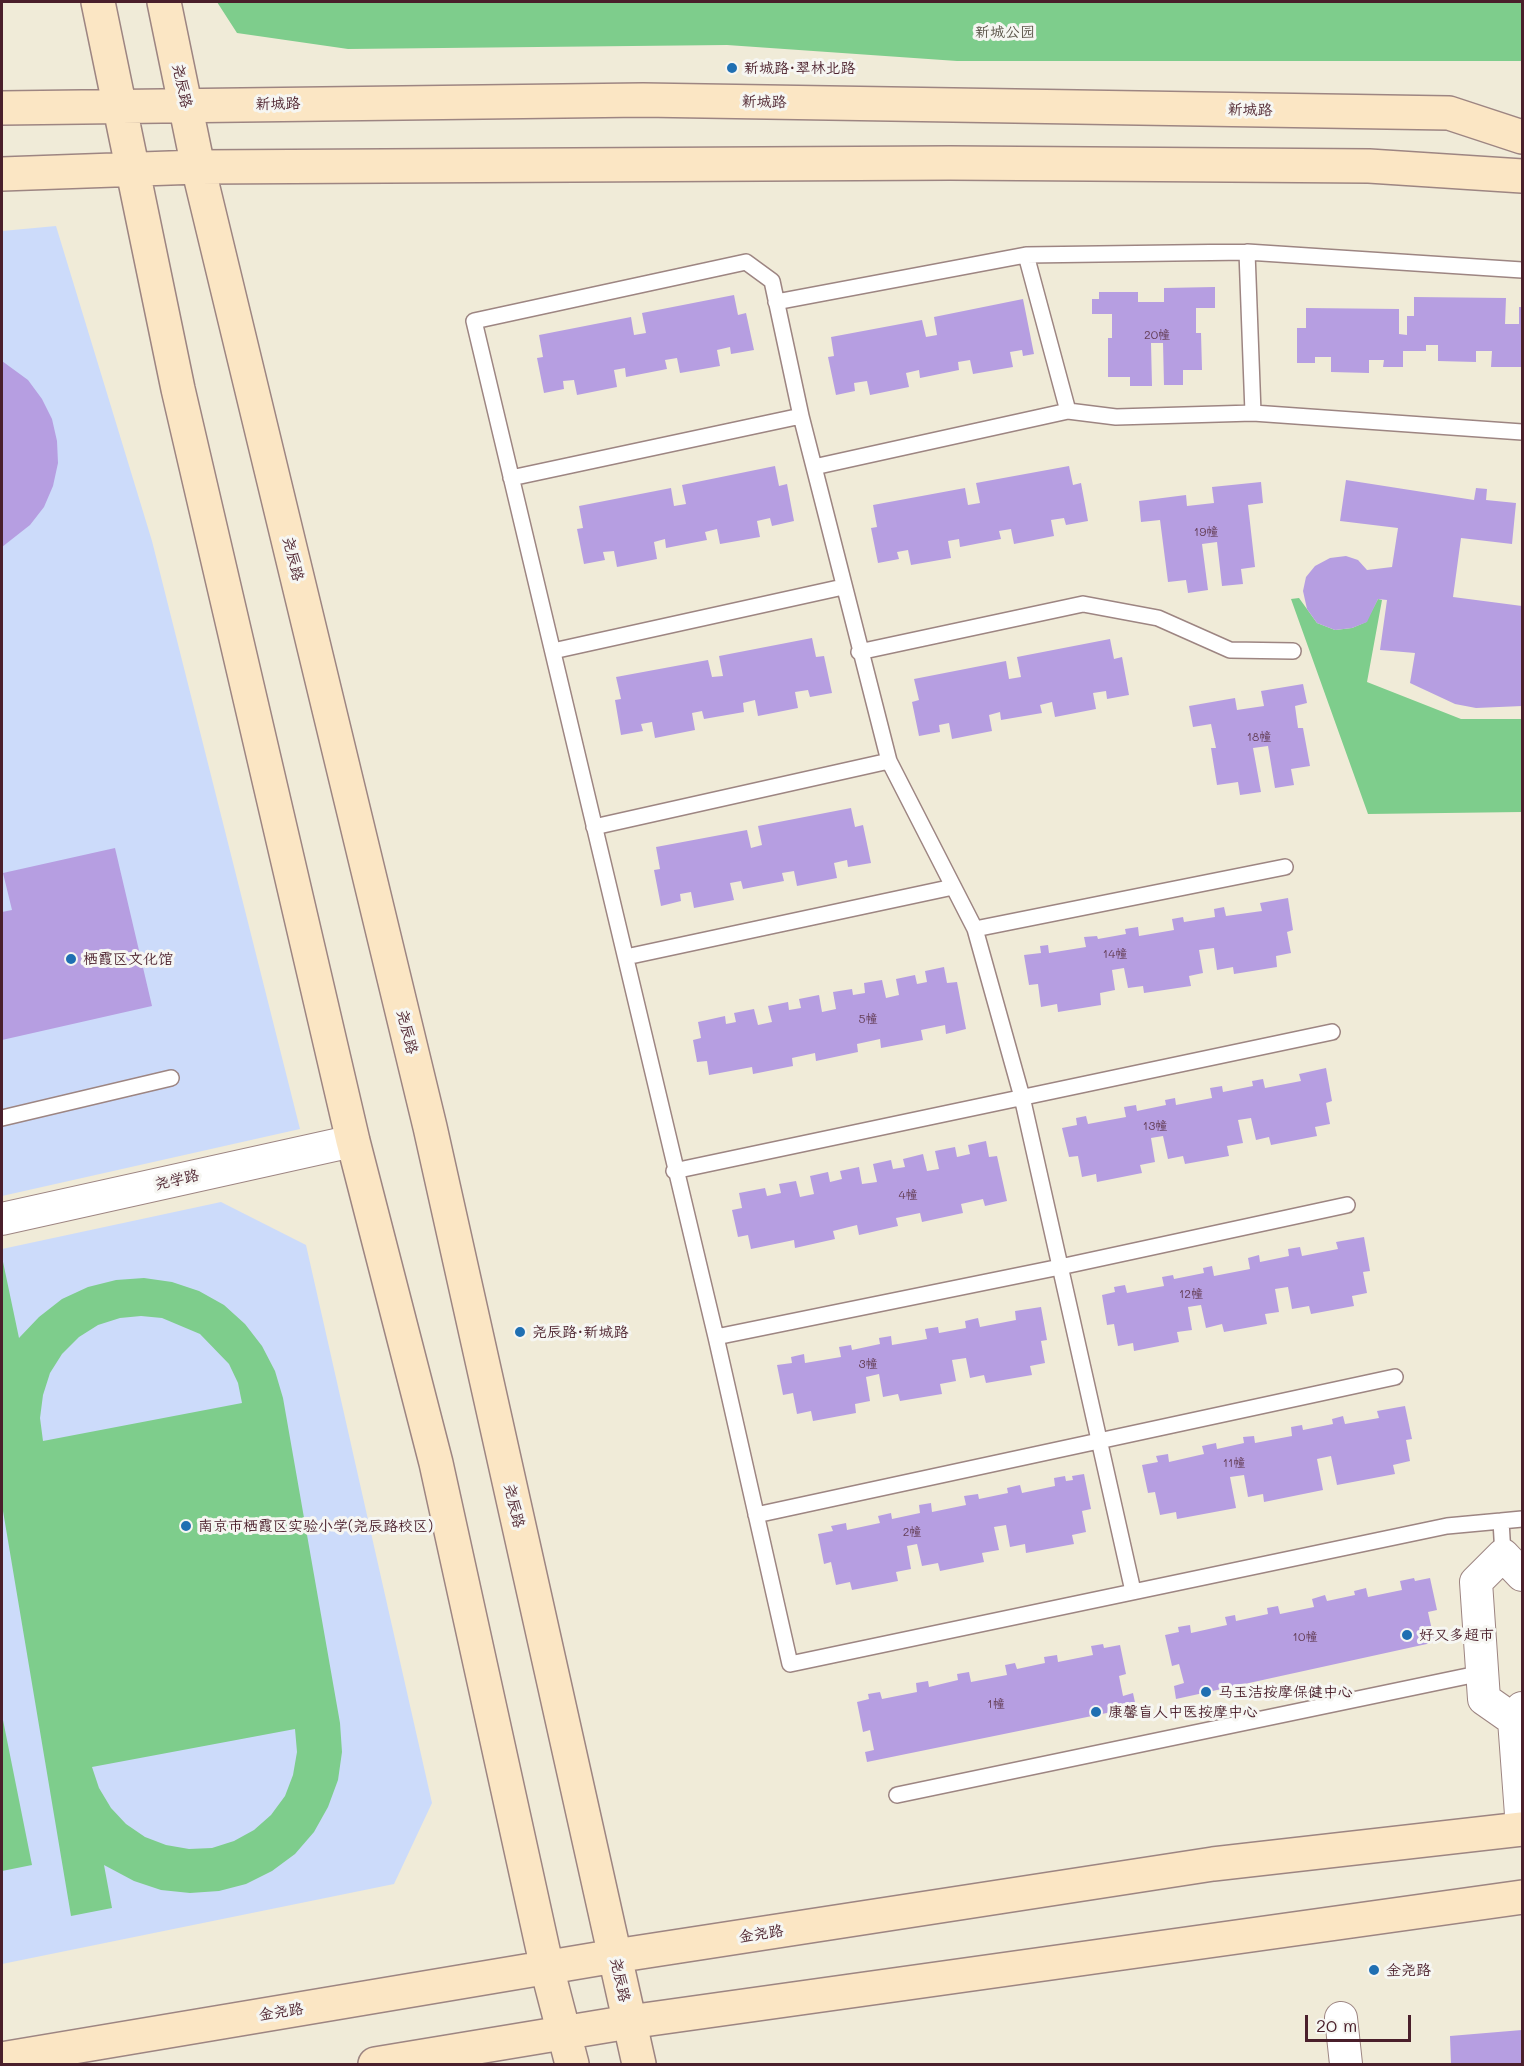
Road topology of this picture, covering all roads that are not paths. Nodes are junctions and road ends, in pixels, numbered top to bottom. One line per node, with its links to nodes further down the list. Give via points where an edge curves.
1 (98, 2): 4 (main road)
2 (164, 2): 3 (main road, 尧辰路)
3 (186, 105): 4 (main road, 新城路); 6 (main road, 新城路, via 643,100 1449,113); 7 (main road, 尧辰路)
4 (121, 107): 5 (main road, 新城路); 8 (main road)
5 (2, 108)
6 (1522, 137)
7 (198, 167): 8 (main road); 10 (main road, via 926,163 1369,166); 53 (main road, 尧辰路, via 430,1127)
8 (134, 169): 9 (main road); 35 (main road, via 178,388)
9 (2, 174)
10 (1522, 176)
11 (1247, 252): 12 (lane); 13 (lane); 16 (lane)
12 (1026, 255): 14 (lane); 15 (lane)
13 (1522, 270)
14 (776, 302): 17 (lane); 20 (lane, via 771,281 746,262 474,321)
15 (1068, 411): 16 (lane, via 1116,417); 19 (lane)
16 (1253, 413): 18 (lane)
17 (801, 416): 19 (lane); 20 (lane)
18 (1522, 432)
19 (814, 467): 21 (lane)
20 (511, 478): 22 (lane)
21 (843, 587): 22 (lane); 24 (lane)
22 (553, 651): 26 (lane)
23 (1293, 651): 24 (lane, via 1230,650 1158,618 1083,604)
24 (859, 652): 25 (lane)
25 (889, 761): 26 (lane); 28 (lane)
26 (594, 827): 30 (lane)
27 (1285, 867): 29 (lane)
28 (953, 887): 29 (lane); 30 (lane)
29 (975, 929): 33 (lane)
30 (626, 957): 36 (lane)
31 (1332, 1032): 33 (lane)
32 (171, 1078): 34 (lane)
33 (1022, 1097): 36 (lane); 39 (lane)
34 (2, 1118)
35 (353, 1141): 38 (street, 尧学路); 54 (main road, via 436,1463)
36 (674, 1171): 40 (lane)
37 (1347, 1204): 39 (lane)
38 (2, 1219)
39 (1060, 1267): 40 (lane); 42 (lane)
40 (716, 1337): 43 (lane)
41 (1395, 1377): 42 (lane)
42 (1100, 1440): 43 (lane); 47 (lane)
43 (756, 1515): 47 (lane, via 790,1664)
44 (1522, 1519): 45 (lane)
45 (1501, 1521): 46 (lane); 47 (lane, via 1447,1526)
46 (1513, 1565): 48 (street, via 1476,1582)
47 (1133, 1591)
48 (1482, 1673): 49 (street, via 1484,1699); 50 (lane)
49 (1518, 1714): 51 (street)
50 (897, 1795)
51 (1522, 1829): 53 (main road, 金尧路, via 1213,1864)
52 (1522, 1897): 56 (main road)
53 (615, 1956): 54 (main road, 金尧路); 56 (main road, 尧辰路)
54 (547, 1968): 57 (main road); 58 (main road, 金尧路)
55 (1341, 2018): 61 (street)
56 (629, 2022): 57 (main road); 60 (main road, 尧辰路)
57 (568, 2049): 59 (main road)
58 (2, 2059)
59 (375, 2064)
60 (639, 2064)
61 (1346, 2064)

